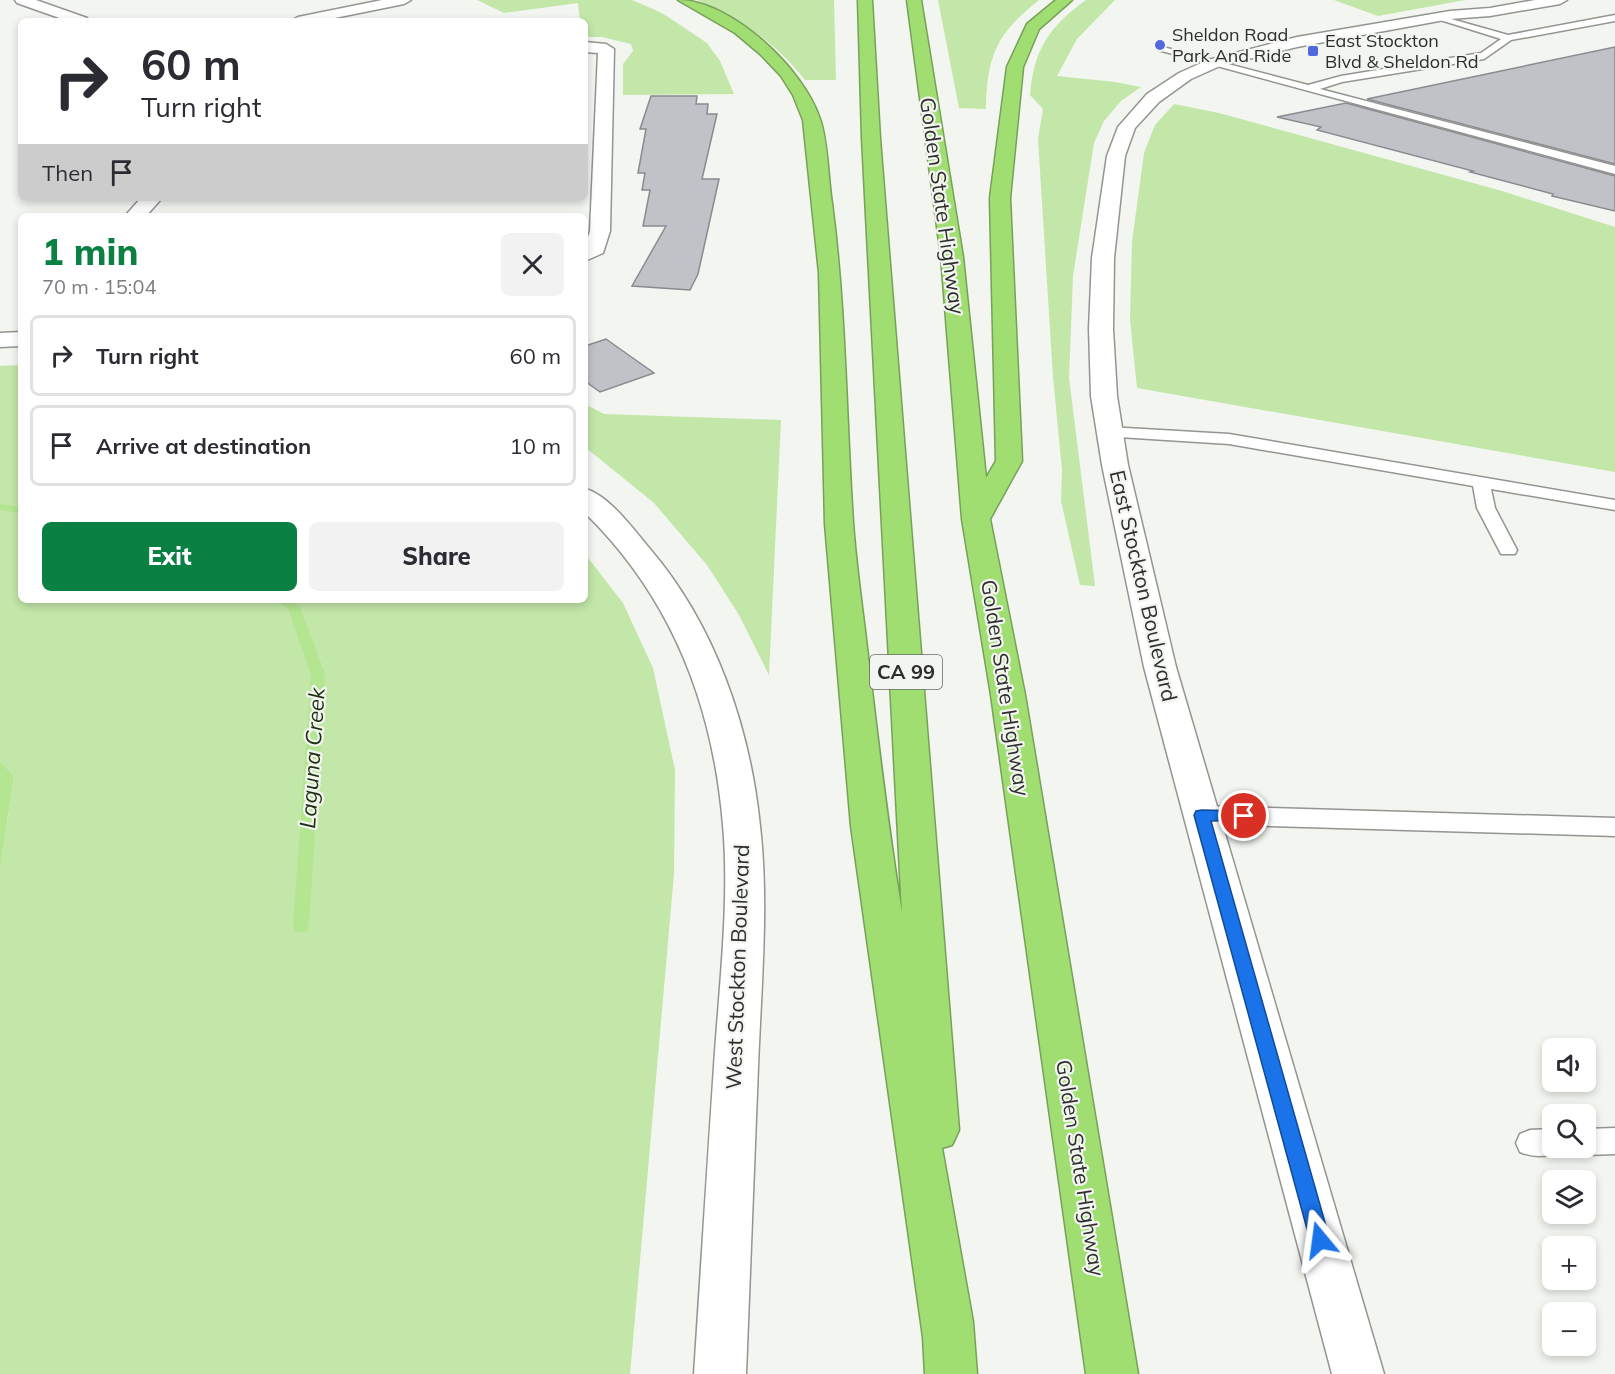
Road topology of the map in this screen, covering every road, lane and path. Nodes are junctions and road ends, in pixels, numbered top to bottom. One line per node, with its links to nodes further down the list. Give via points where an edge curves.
1 (22, 0): 12 (street)
2 (404, 0): 9 (street)
3 (685, 0): 37 (highway, via 732,25 766,51 787,73 812,120 830,273 839,524 869,826)
4 (865, 0): 37 (highway, CA 99)
5 (914, 0): 31 (highway, Golden State Highway, via 952,257)
6 (1065, 0): 31 (highway, via 1032,27 1015,67 1000,198 1009,461)
7 (1503, 0): 11 (street, East Stockton Boulevard, via 1466,7)
8 (1560, 0): 11 (street, East Stockton Boulevard)
9 (388, 3): 10 (street); 13 (street)
10 (411, 15)
11 (1445, 16): 15 (lane); 18 (street, East Stockton Boulevard, via 1297,42)
12 (73, 18)
13 (313, 18)
14 (1615, 18): 15 (lane)
15 (1508, 38): 19 (lane, via 1484,56 1341,79)
16 (588, 47): 20 (street, via 606,50)
17 (1163, 50): 18 (lane)
18 (1214, 63): 19 (lane); 27 (street, East Stockton Boulevard, via 1185,76 1153,98 1127,127 1116,156 1103,258 1101,329)
19 (1311, 88): 21 (lane)
20 (594, 133): 24 (street, via 600,231 596,249)
21 (1615, 170)
22 (149, 201): 23 (street)
23 (138, 213)
24 (588, 253)
25 (18, 339): 26 (street)
26 (0, 340)
27 (1109, 432): 28 (lane, via 1229,439); 33 (street, East Stockton Boulevard, via 1160,667)
28 (1481, 482): 30 (lane); 32 (lane, via 1486,508)
29 (588, 500): 38 (street, West Stockton Boulevard, via 647,562 702,656 731,748 742,820 743,930)
30 (1615, 505)
31 (976, 519): 39 (highway, Golden State Highway, via 1008,695)
32 (1508, 550)
33 (1202, 815): 34 (lane); 40 (street, East Stockton Boulevard)
34 (1615, 828)
35 (1615, 1141): 36 (lane)
36 (1596, 1142)
37 (950, 1359)
38 (720, 1374)
39 (1112, 1374)
40 (1358, 1374)

